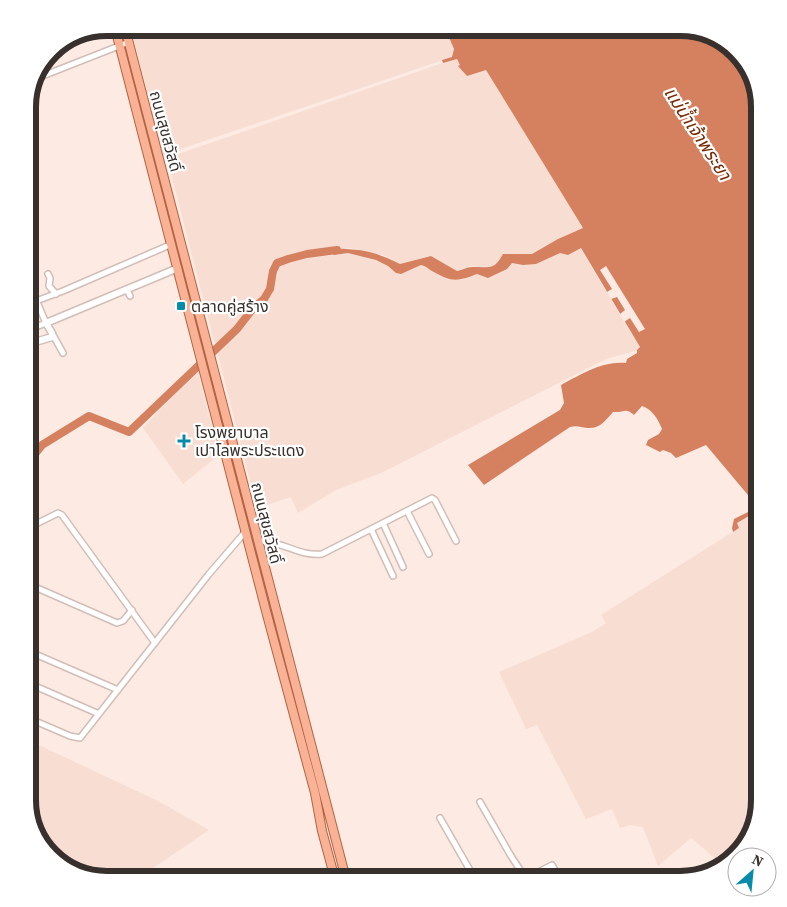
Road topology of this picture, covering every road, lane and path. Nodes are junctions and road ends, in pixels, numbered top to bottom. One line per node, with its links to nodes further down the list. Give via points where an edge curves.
1 (117, 36): 4 (main road, ถนนสุขสวัสดิ์)
2 (127, 36): 3 (main road, ถนนสุขสวัสดิ์)
3 (128, 42): 4 (street); 23 (main road, ถนนสุขสวัสดิ์)
4 (120, 46): 5 (street); 6 (main road, ถนนสุขสวัสดิ์)
5 (44, 75)
6 (172, 244): 7 (main road, ถนนสุขสวัสดิ์); 10 (street)
7 (178, 268): 9 (street); 22 (main road, ถนนสุขสวัสดิ์)
8 (48, 274): 10 (street, via 49,286)
9 (127, 290): 11 (street); 13 (street)
10 (56, 294): 12 (street)
11 (130, 296)
12 (36, 302): 13 (street)
13 (46, 323): 14 (street); 15 (street)
14 (36, 327)
15 (52, 335): 16 (street); 17 (street)
16 (36, 341)
17 (63, 353)
18 (408, 511): 19 (street); 24 (street, via 432,498); 25 (street)
19 (383, 523): 21 (street); 26 (street)
20 (36, 524): 29 (street, via 58,513 62,515)
21 (371, 528): 23 (street, via 315,555); 27 (street)
22 (246, 531): 30 (street); 38 (main road, ถนนสุขสวัสดิ์)
23 (258, 541): 39 (main road, ถนนสุขสวัสดิ์)
24 (456, 541)
25 (430, 554)
26 (403, 566)
27 (393, 576)
28 (36, 588): 29 (street, via 117,623)
29 (132, 610): 30 (street)
30 (155, 643): 33 (street)
31 (36, 654): 33 (street)
32 (36, 686): 34 (street)
33 (118, 690): 34 (street)
34 (99, 714): 35 (street, via 78,738)
35 (36, 721)
36 (480, 802): 41 (street)
37 (440, 818): 40 (street)
38 (333, 871)
39 (344, 871)
40 (469, 871)
41 (521, 871)
42 (541, 871): 43 (street, via 552,865)
43 (555, 871)

